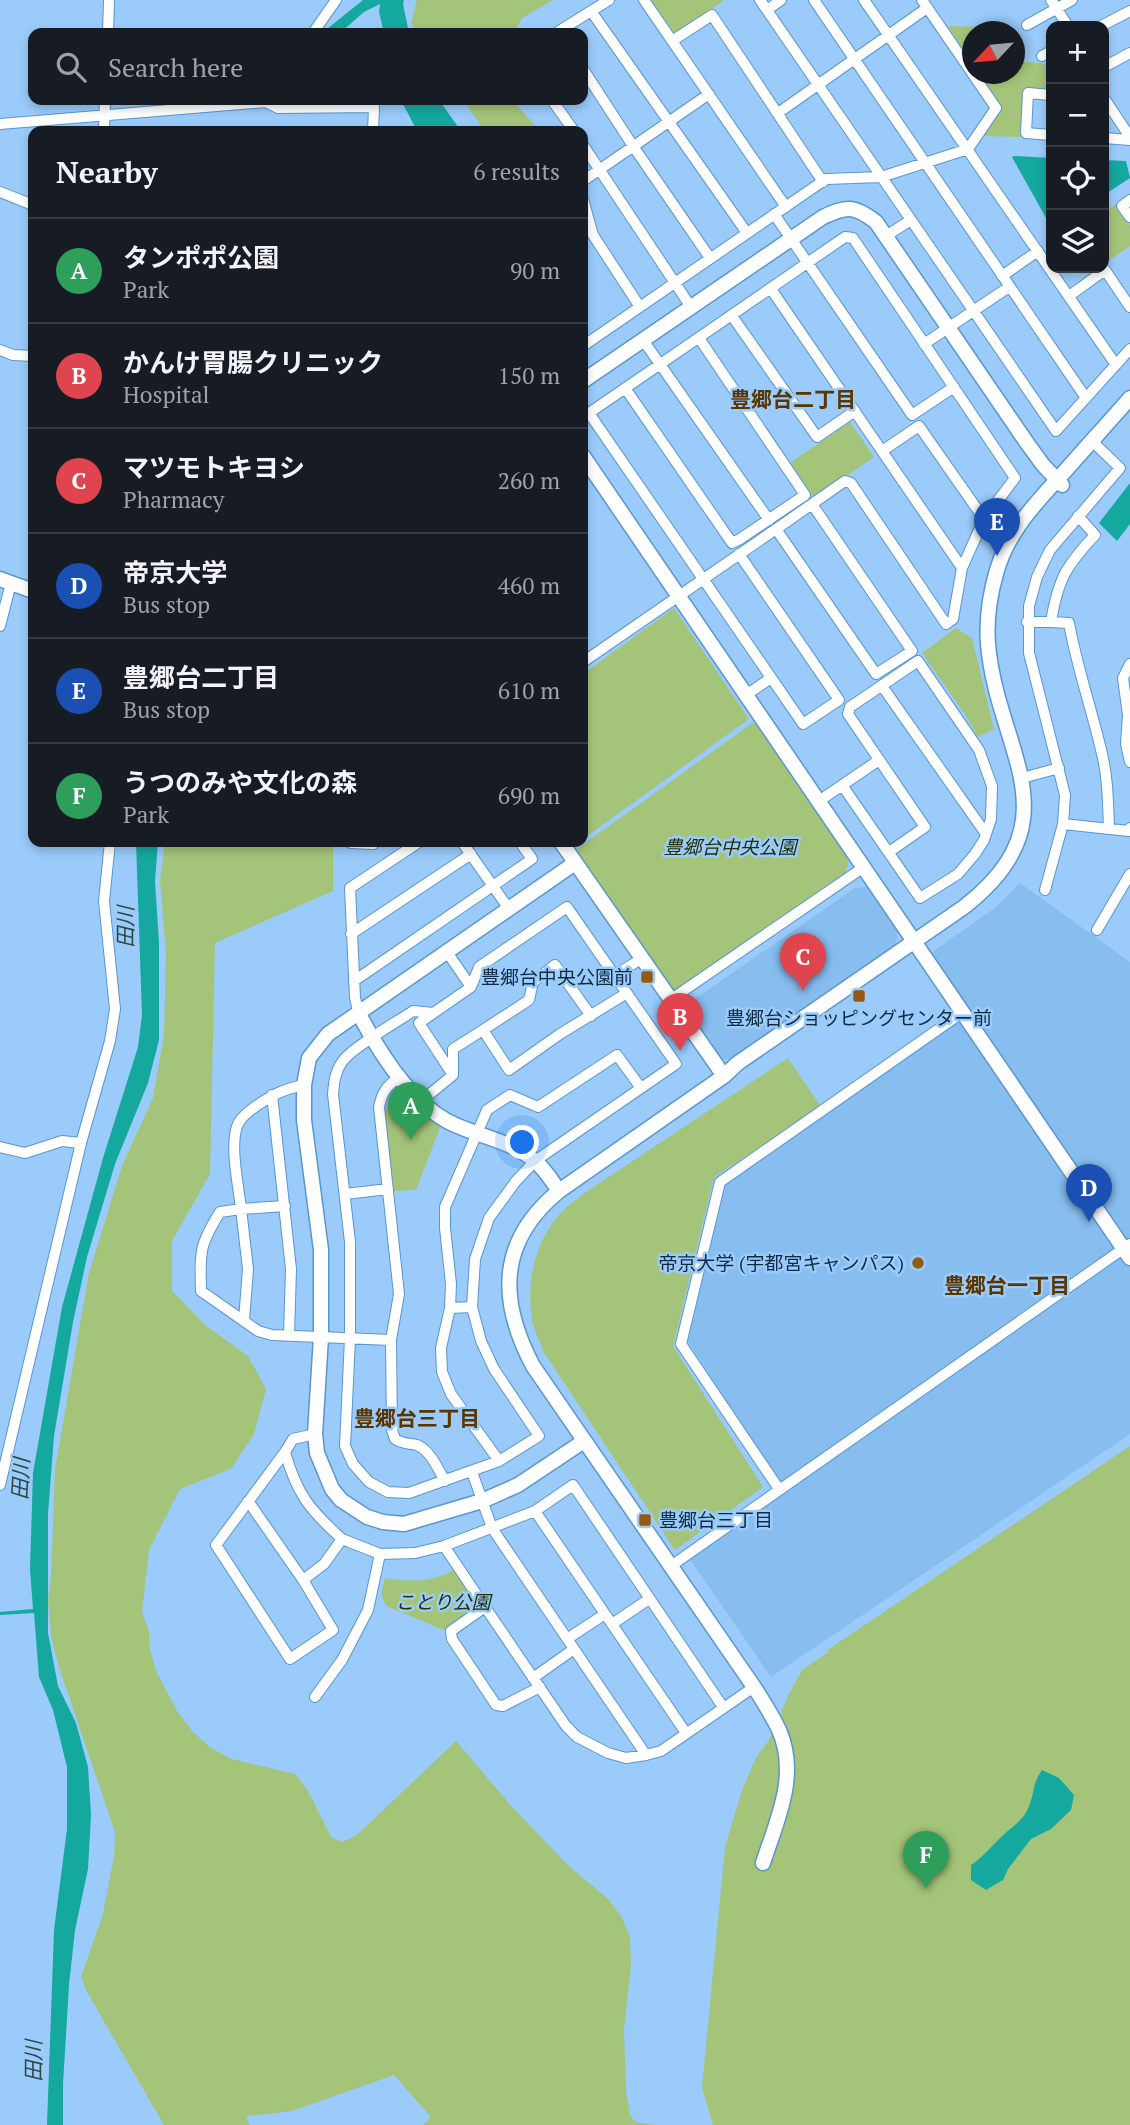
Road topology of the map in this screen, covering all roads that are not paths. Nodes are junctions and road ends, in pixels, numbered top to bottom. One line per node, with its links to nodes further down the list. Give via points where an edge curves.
1 (109, 0): 18 (street)
2 (336, 0): 19 (street)
3 (609, 0): 13 (street)
4 (644, 0): 22 (street)
5 (760, 0): 12 (street)
6 (781, 0): 12 (street)
7 (814, 0): 24 (street)
8 (864, 0): 21 (street)
9 (1072, 0): 11 (street)
10 (924, 4): 21 (street); 46 (street, via 996,108)
11 (1054, 4): 15 (street); 17 (street)
12 (766, 10): 27 (street)
13 (591, 11): 20 (street); 37 (street)
14 (1130, 11): 16 (street)
15 (1065, 21)
16 (1109, 22)
17 (1027, 25)
18 (108, 28)
19 (316, 28)
20 (564, 28)
21 (889, 36): 24 (street); 46 (street)
22 (672, 41): 28 (street); 35 (street, via 712,15)
23 (1130, 53): 25 (street)
24 (855, 60): 27 (street); 48 (street)
25 (1109, 64)
26 (588, 77): 45 (street)
27 (819, 85): 35 (street); 51 (street)
28 (709, 94): 37 (street); 56 (street)
29 (1046, 95): 42 (street, via 1028,93 1026,133)
30 (105, 105): 36 (street)
31 (223, 105): 36 (street)
32 (273, 105): 40 (street, via 374,107)
33 (555, 105): 41 (street)
34 (1109, 106): 44 (street)
35 (778, 113): 52 (street)
36 (105, 116): 38 (street); 39 (street)
37 (669, 121): 45 (street); 61 (street)
38 (0, 124)
39 (104, 126)
40 (373, 126)
41 (570, 126)
42 (1046, 135)
43 (1109, 138): 44 (street)
44 (1130, 138)
45 (633, 146): 49 (street); 65 (street)
46 (968, 149): 48 (street); 64 (street)
47 (588, 152): 49 (street)
48 (925, 163): 51 (street); 67 (street)
49 (600, 169): 50 (street); 68 (street)
50 (588, 177)
51 (881, 177): 52 (street); 60 (street)
52 (822, 182): 56 (street)
53 (0, 192): 55 (street)
54 (1130, 200): 59 (street, via 1122,205)
55 (28, 203)
56 (786, 206): 57 (street)
57 (774, 214): 61 (street); 63 (street)
58 (588, 217): 72 (street, via 593,235)
59 (1130, 217)
60 (911, 220): 62 (street); 75 (street)
61 (747, 233): 65 (street)
62 (886, 236): 63 (street, via 860,209 842,208); 77 (street)
63 (791, 240): 66 (street); 73 (street)
64 (1038, 251): 67 (street); 71 (street)
65 (710, 258): 68 (street)
66 (807, 264): 70 (street); 81 (street, via 845,237 853,238); 88 (street, via 912,415)
67 (1002, 276): 69 (street)
68 (674, 283): 72 (street); 73 (street)
69 (1009, 287): 75 (street); 90 (street)
70 (771, 289): 76 (street); 93 (street)
71 (1069, 296): 74 (street, via 1105,270); 86 (street)
72 (639, 307): 80 (street)
73 (691, 307): 79 (street)
74 (1130, 307)
75 (973, 311): 77 (street); 90 (street, via 1056,431)
76 (732, 316): 78 (street); 93 (street, via 817,437)
77 (949, 327): 81 (street); 97 (street, via 1036,456)
78 (699, 338): 85 (street); 101 (street, via 805,495)
79 (643, 340): 85 (street); 87 (street)
80 (588, 343)
81 (924, 344): 88 (street)
82 (1130, 348): 86 (street)
83 (0, 350): 84 (street)
84 (28, 356)
85 (660, 365): 89 (street); 101 (street)
86 (1116, 365): 90 (street)
87 (588, 378)
88 (954, 387): 100 (street, via 1015,478)
89 (625, 388): 101 (street, via 732,543); 105 (street, via 591,416)
90 (1086, 398)
91 (1130, 398): 94 (street)
92 (1130, 409): 94 (street)
93 (855, 411): 95 (street)
94 (1095, 443): 97 (street); 99 (street, via 1120,468)
95 (882, 451): 100 (street, via 919,426); 104 (street)
96 (588, 463): 108 (street)
97 (1060, 482): 120 (street, via 1028,512 1007,543 990,599 991,662)
98 (812, 504): 102 (street); 102 (street, via 912,651 876,674); 104 (street, via 845,481 851,483 946,624 953,619)
99 (1078, 516): 109 (street, via 1050,550 1037,577); 110 (street, via 1095,535 1063,576)
100 (984, 519): 104 (street)
101 (769, 520)
102 (776, 529): 103 (street)
103 (739, 554): 105 (street); 114 (street, via 839,700 803,724)
104 (962, 568)
105 (703, 580): 108 (street); 114 (street)
106 (5, 581): 107 (street); 111 (street)
107 (28, 589)
108 (678, 596): 112 (street); 116 (street)
109 (1027, 622): 110 (street); 119 (street, via 1029,653)
110 (1051, 622): 124 (street, via 1069,623 1103,755)
111 (0, 626)
112 (588, 659)
113 (1130, 664): 118 (street, via 1123,678)
114 (771, 678): 116 (street)
115 (882, 686): 117 (street, via 850,707 848,714); 126 (street); 126 (street, via 918,661 979,750 992,786)
116 (746, 695): 122 (street)
117 (879, 760): 121 (street); 132 (street, via 925,827)
118 (1130, 762)
119 (1059, 768): 120 (street); 123 (street, via 1065,795)
120 (1025, 777): 142 (street, via 1023,822 1006,866 989,887)
121 (842, 785): 122 (street); 132 (street)
122 (819, 802): 135 (street)
123 (1063, 824): 124 (street); 138 (street)
124 (1109, 829): 125 (street)
125 (1130, 830)
126 (986, 834): 132 (street, via 958,874 920,898)
127 (109, 847): 164 (street, via 104,901 115,1009)
128 (412, 847): 141 (street, via 350,888)
129 (466, 847): 133 (street)
130 (523, 847): 137 (street, via 531,859)
131 (564, 847): 134 (street)
132 (889, 852)
133 (471, 854): 137 (street); 141 (street)
134 (575, 863): 139 (street); 144 (street)
135 (864, 867): 142 (street); 149 (street)
136 (1130, 874): 140 (street)
137 (494, 886): 139 (street); 146 (street)
138 (1045, 890)
139 (509, 909): 143 (street)
140 (1097, 930)
141 (351, 934): 146 (street)
142 (917, 945): 150 (street); 157 (street, via 748,1055)
143 (447, 952): 147 (street); 152 (street)
144 (641, 959): 145 (street); 149 (street)
145 (615, 975): 147 (street, via 567,907 479,967); 148 (street)
146 (354, 981): 152 (street)
147 (471, 987): 151 (street)
148 (627, 993): 153 (street); 160 (street, via 676,1064)
149 (670, 1000): 157 (street)
150 (963, 1012): 172 (street); 187 (street, via 720,1182 681,1344)
151 (433, 1013): 155 (street, via 413,1011); 156 (street, via 419,1023)
152 (359, 1014): 155 (street); 159 (street, via 328,1034 309,1058)
153 (591, 1016): 154 (street, via 509,1070); 154 (street, via 555,965 533,982 529,1000)
154 (483, 1030): 156 (street, via 453,1049)
155 (373, 1038): 158 (street); 169 (street, via 343,1060 335,1076 333,1094)
156 (453, 1075): 162 (street)
157 (724, 1076): 168 (street)
158 (399, 1077): 162 (street); 167 (street, via 381,1095 379,1107)
159 (304, 1085): 161 (street); 177 (street, via 304,1120 321,1250)
160 (641, 1088): 163 (street, via 617,1055 538,1107 510,1095 487,1110); 166 (street)
161 (272, 1095): 170 (street); 171 (street, via 238,1123 235,1158)
162 (420, 1102): 163 (street)
163 (477, 1135): 166 (street); 174 (street, via 445,1207)
164 (81, 1143): 165 (street, via 62,1141 25,1153); 186 (street)
165 (0, 1147)
166 (535, 1161): 168 (street); 173 (street, via 489,1218 475,1259)
167 (388, 1189): 169 (street); 179 (street, via 399,1294)
168 (559, 1191): 181 (street, via 537,1212 519,1240 508,1296 524,1350)
169 (345, 1194): 178 (street, via 350,1242)
170 (285, 1206): 171 (street); 176 (street, via 291,1269)
171 (241, 1209): 175 (street, via 248,1269); 175 (street, via 220,1212 205,1237 200,1252 201,1291)
172 (1128, 1250): 187 (street)
173 (472, 1307): 174 (street); 183 (street, via 494,1369 539,1436)
174 (450, 1308): 183 (street, via 441,1348 442,1372 451,1394)
175 (244, 1320): 176 (street, via 258,1331)
176 (289, 1335): 177 (street)
177 (321, 1337): 178 (street); 180 (street)
178 (349, 1338): 179 (street); 185 (street, via 345,1446 354,1464 369,1482 388,1492 409,1493)
179 (391, 1340): 185 (street, via 391,1430 401,1443 426,1451)
180 (315, 1434): 182 (street, via 293,1439); 189 (street, via 317,1453 332,1489 367,1517 404,1524)
181 (584, 1441): 189 (street, via 518,1485); 195 (street)
182 (285, 1452): 188 (street); 192 (street, via 305,1501)
183 (499, 1461): 184 (street)
184 (472, 1472): 185 (street); 189 (street)
185 (445, 1481)
186 (0, 1485)
187 (779, 1489): 195 (street)
188 (248, 1501): 196 (street); 196 (street, via 216,1545 290,1659 333,1630)
189 (482, 1501): 191 (street)
190 (535, 1511): 191 (street); 197 (street, via 573,1485); 199 (street)
191 (492, 1528): 193 (street); 201 (street)
192 (342, 1539): 194 (street); 196 (street, via 324,1564)
193 (444, 1546): 194 (street); 198 (street)
194 (380, 1554): 206 (street, via 368,1610 342,1660)
195 (671, 1566): 204 (street)
196 (303, 1580)
197 (649, 1599): 200 (street); 207 (street)
198 (485, 1607): 203 (street); 205 (street, via 451,1631 496,1705)
199 (605, 1614): 200 (street); 201 (street)
200 (612, 1624): 208 (street)
201 (568, 1639): 202 (street)
202 (574, 1649): 203 (street); 209 (street)
203 (533, 1678): 205 (street)
204 (754, 1687): 207 (street); 210 (street, via 780,1732 788,1779)
205 (540, 1688): 209 (street, via 577,1737 626,1758)
206 (315, 1697)
207 (723, 1707): 208 (street)
208 (686, 1733): 209 (street, via 661,1751)
209 (646, 1755)
210 (763, 1863)

